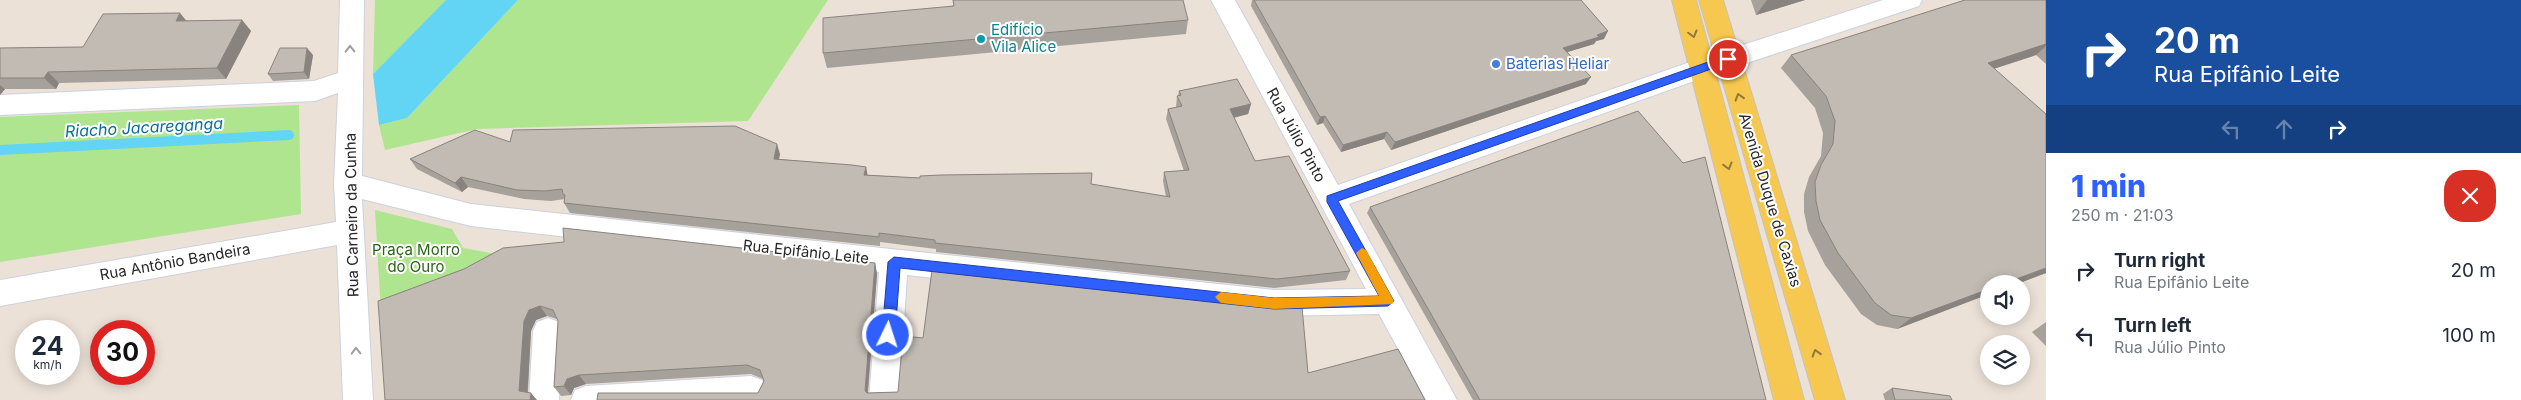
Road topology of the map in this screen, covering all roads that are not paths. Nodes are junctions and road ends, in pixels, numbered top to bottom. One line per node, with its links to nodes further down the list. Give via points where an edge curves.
1 (352, 0): 7 (street, Rua Carneiro da Cunha, one-way to 1)
2 (1222, 0): 10 (street, Rua Júlio Pinto)
3 (1684, 0): 6 (main road, Avenida Duque de Caxias, one-way to 6)
4 (1711, 0): 6 (main road, Avenida Duque de Caxias)
5 (1910, 0): 6 (street)
6 (1715, 64): 10 (street); 22 (main road, Avenida Duque de Caxias, one-way to 22); 23 (main road, Avenida Duque de Caxias, one-way to 6)
7 (351, 78): 8 (street, via 315,91); 9 (street, Rua Carneiro da Cunha)
8 (0, 105)
9 (348, 184): 11 (street, Rua Carneiro da Cunha); 12 (street, Rua Epifânio Leite, via 471,215)
10 (1331, 199): 14 (street, Rua Júlio Pinto)
11 (351, 231): 13 (street, Rua Antônio Bandeira); 17 (street, Rua Carneiro da Cunha, one-way to 11)
12 (894, 262): 14 (street, Rua Epifânio Leite, via 1274,303); 20 (street)
13 (0, 293)
14 (1388, 301): 21 (street, Rua Júlio Pinto)
15 (548, 331): 18 (street)
16 (751, 390): 19 (street)
17 (358, 400)
18 (544, 400)
19 (586, 400)
20 (884, 400)
21 (1442, 400)
22 (1789, 400)
23 (1830, 400)

